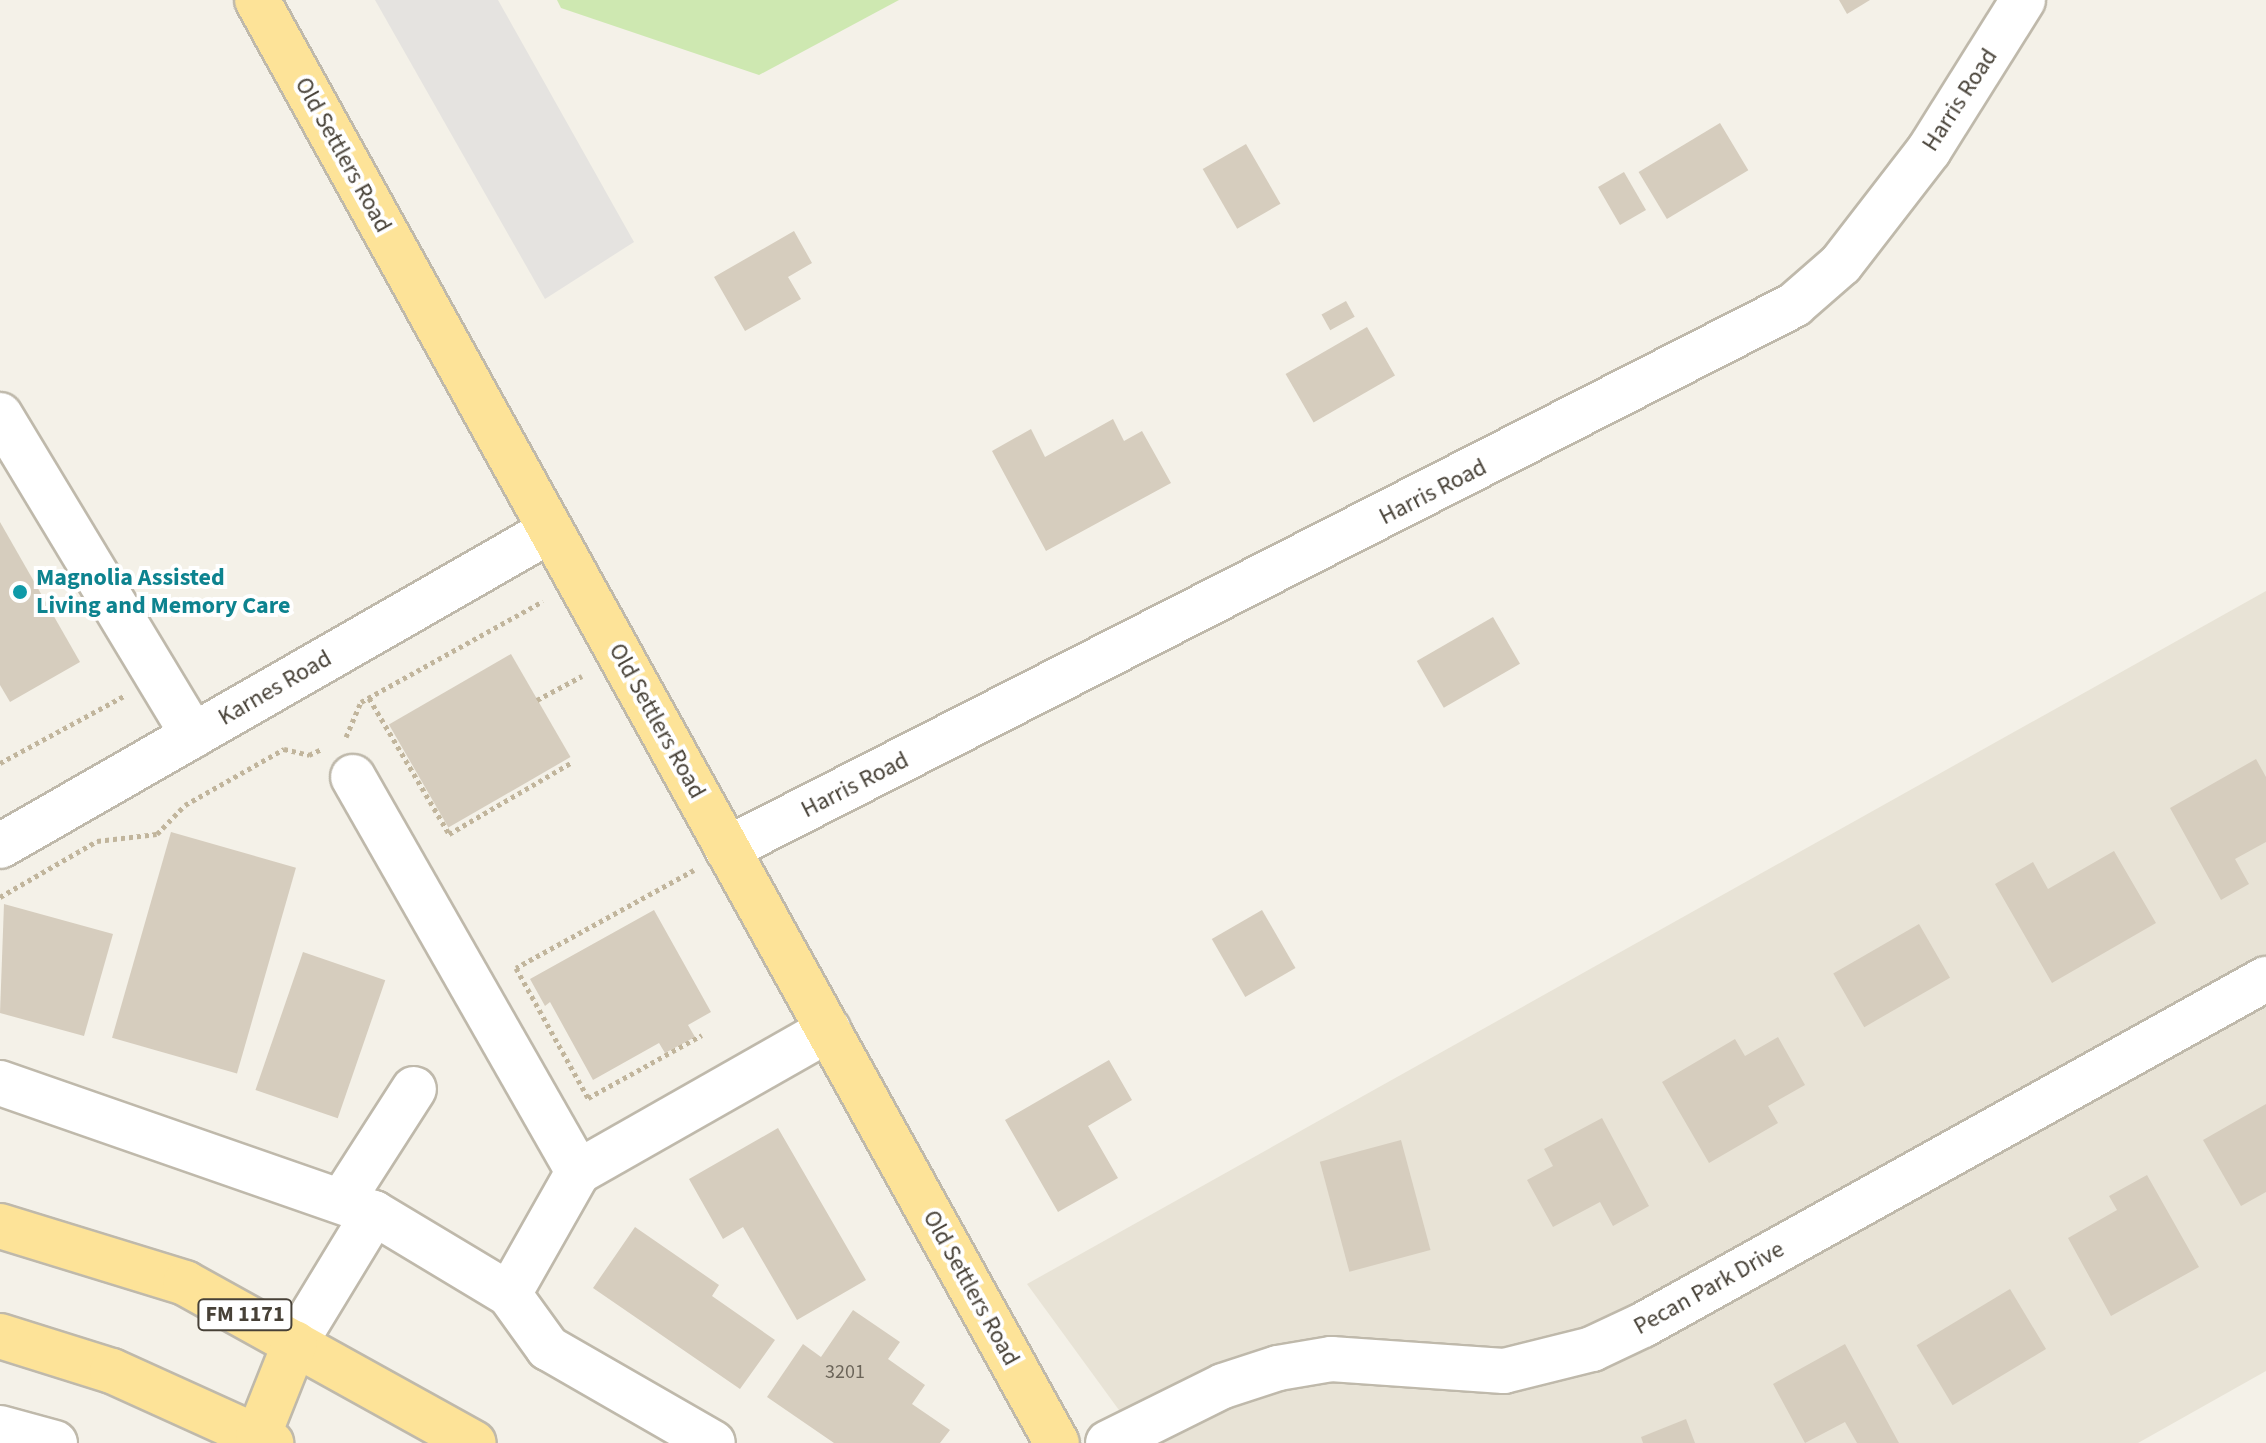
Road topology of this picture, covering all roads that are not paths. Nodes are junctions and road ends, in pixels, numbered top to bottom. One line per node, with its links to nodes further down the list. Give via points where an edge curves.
1 (257, 0): 4 (main road, Old Settlers Road)
2 (2023, 0): 8 (street, Harris Road, via 1929,150 1841,264 1794,305)
3 (0, 415): 5 (street)
4 (551, 530): 5 (street, Karnes Road); 8 (main road, Old Settlers Road)
5 (193, 735): 7 (street, Karnes Road)
6 (353, 777): 13 (street)
7 (0, 846)
8 (711, 859): 10 (main road, Old Settlers Road)
9 (2266, 979): 25 (street, Pecan Park Drive, via 1592,1349 1504,1371 1331,1359 1278,1368 1223,1386)
10 (828, 1030): 13 (street); 24 (main road, Old Settlers Road)
11 (0, 1083): 14 (street)
12 (414, 1089): 14 (street)
13 (578, 1172): 16 (street)
14 (358, 1207): 16 (street); 18 (street)
15 (0, 1226): 18 (main road, FM 1171, via 185,1283)
16 (509, 1294): 23 (street, via 548,1348)
17 (0, 1336): 20 (main road, via 112,1371)
18 (295, 1343): 20 (main road); 22 (main road, FM 1171)
19 (0, 1428): 21 (street)
20 (264, 1439)
21 (55, 1443)
22 (474, 1443)
23 (713, 1443)
24 (1057, 1443)
25 (1108, 1443)

